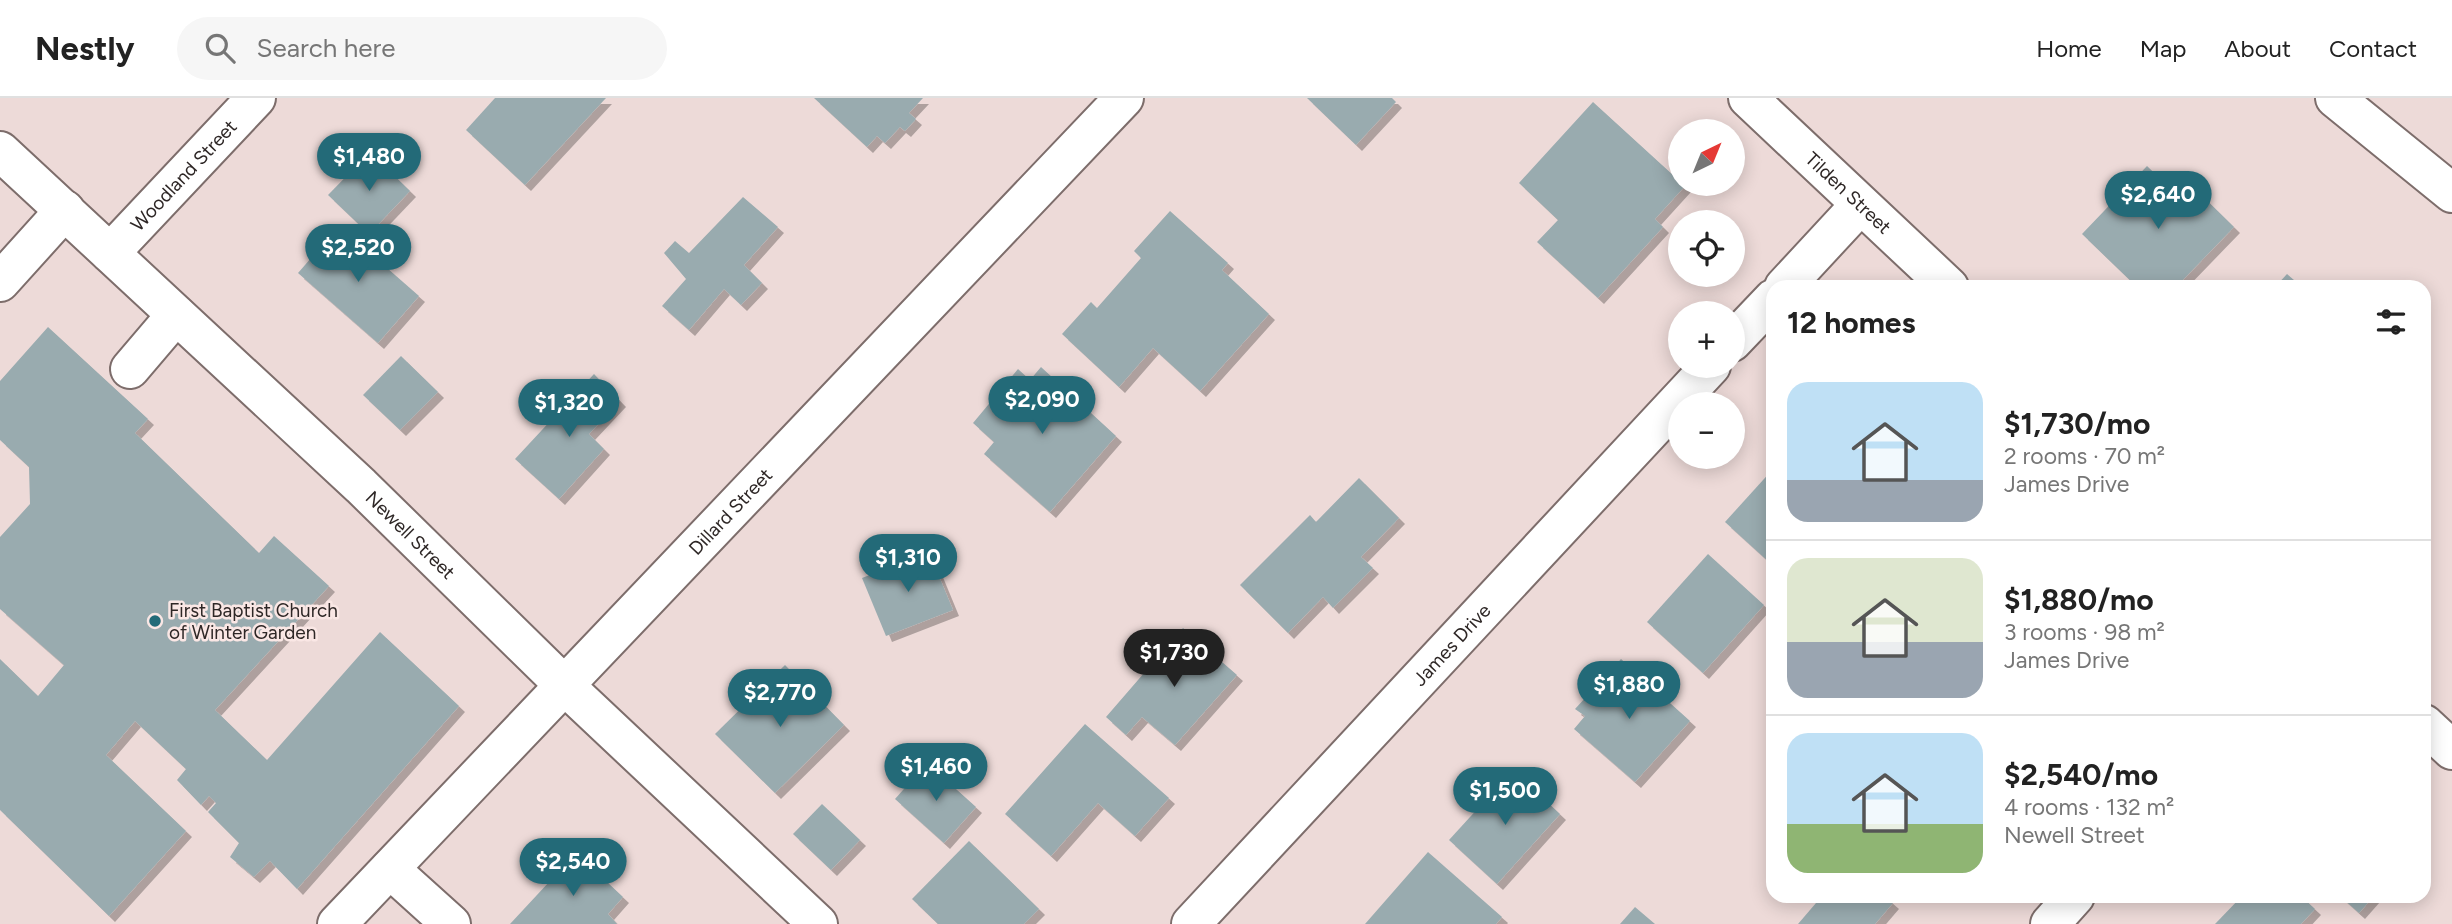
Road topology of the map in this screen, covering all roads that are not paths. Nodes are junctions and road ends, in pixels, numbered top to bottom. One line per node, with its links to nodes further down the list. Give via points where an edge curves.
1 (257, 98): 9 (street, Woodland Street)
2 (1124, 98): 18 (street, Dillard Street)
3 (1748, 98): 7 (street, Tilden Street)
4 (2335, 98): 6 (street)
5 (0, 151): 8 (street, Newell Street)
6 (2452, 193)
7 (1860, 205): 10 (street); 11 (street, Tilden Street)
8 (65, 210): 9 (street, Newell Street); 12 (street)
9 (110, 253): 14 (street, Newell Street)
10 (1790, 280)
11 (1941, 280)
12 (0, 282)
13 (1766, 306): 15 (street)
14 (176, 315): 16 (street); 18 (street, Newell Street, via 361,486)
15 (1745, 328)
16 (130, 369)
17 (1700, 378): 26 (street, James Drive)
18 (563, 684): 21 (street, Dillard Street); 25 (street, Newell Street)
19 (2431, 730): 20 (street)
20 (2452, 750)
21 (390, 869): 23 (street, Dillard Street); 24 (street)
22 (2069, 903): 27 (street)
23 (337, 924)
24 (451, 924)
25 (818, 924)
26 (1191, 924)
27 (2050, 924)

